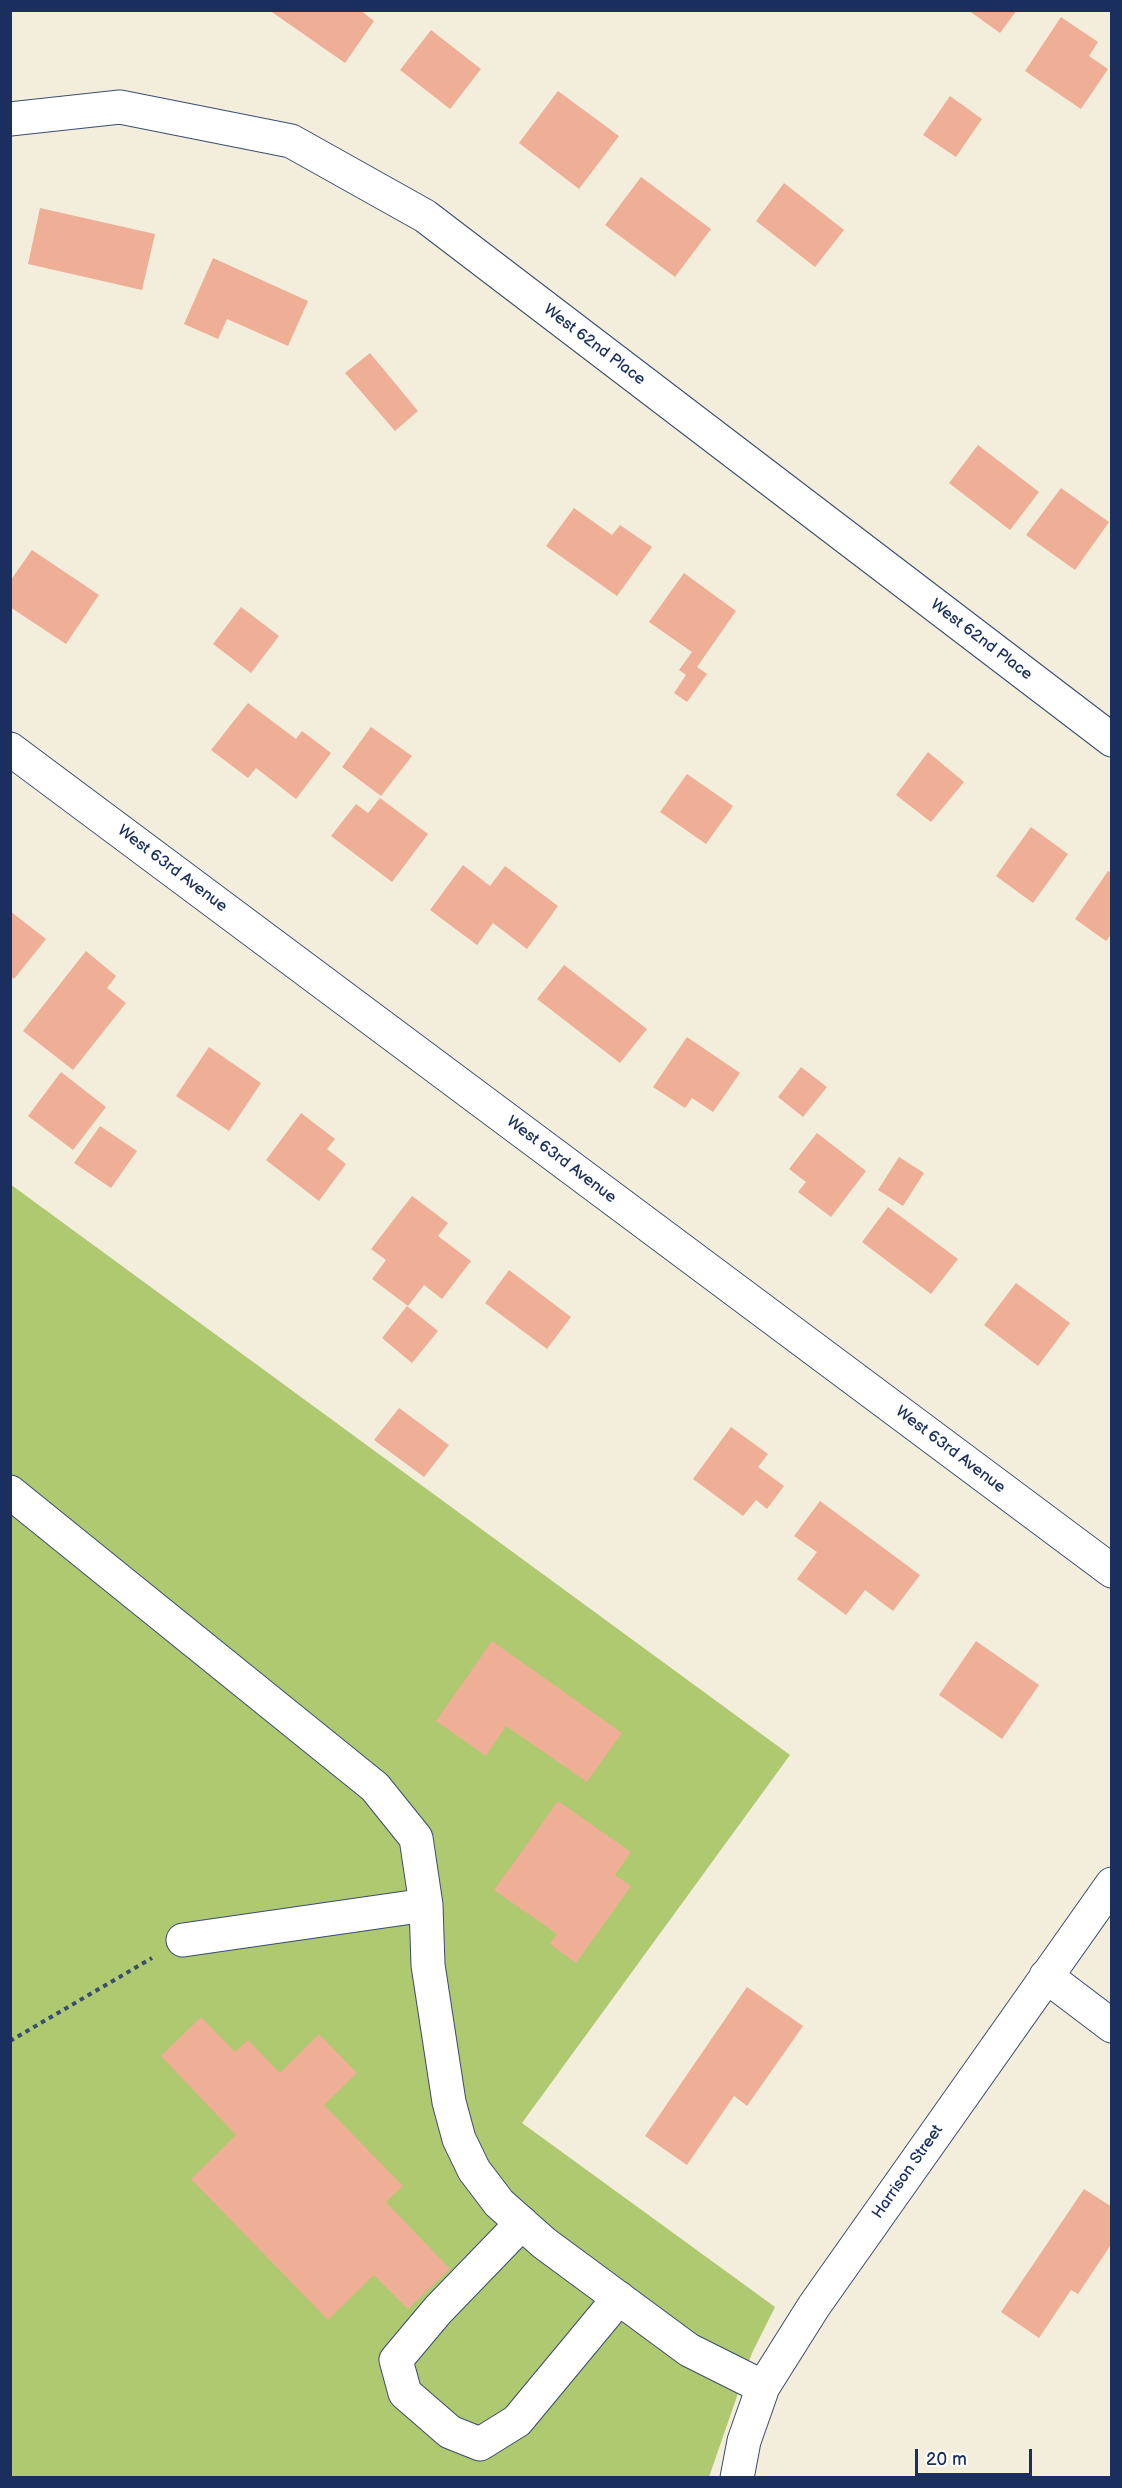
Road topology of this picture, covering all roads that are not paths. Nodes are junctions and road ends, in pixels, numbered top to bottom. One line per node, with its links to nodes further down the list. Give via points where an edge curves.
1 (10, 119): 2 (street, West 62nd Place, via 120,107 291,141 404,204 425,216)
2 (1112, 740)
3 (10, 749): 5 (street, West 63rd Avenue)
4 (10, 1492): 7 (street, via 375,1788 416,1838)
5 (1112, 1570)
6 (1112, 1884): 9 (street, Harrison Street)
7 (426, 1905): 8 (street); 11 (street, via 428,1965 449,2102 459,2139 474,2170 499,2203)
8 (183, 1940)
9 (1046, 1976): 10 (street); 13 (street, Harrison Street, via 814,2306)
10 (1112, 2026)
11 (522, 2223): 12 (street); 12 (street, via 396,2360 405,2392 450,2432 480,2444 517,2421)
12 (618, 2298): 13 (street, via 689,2350)
13 (763, 2387): 14 (street, Harrison Street, via 744,2441)
14 (737, 2478)

